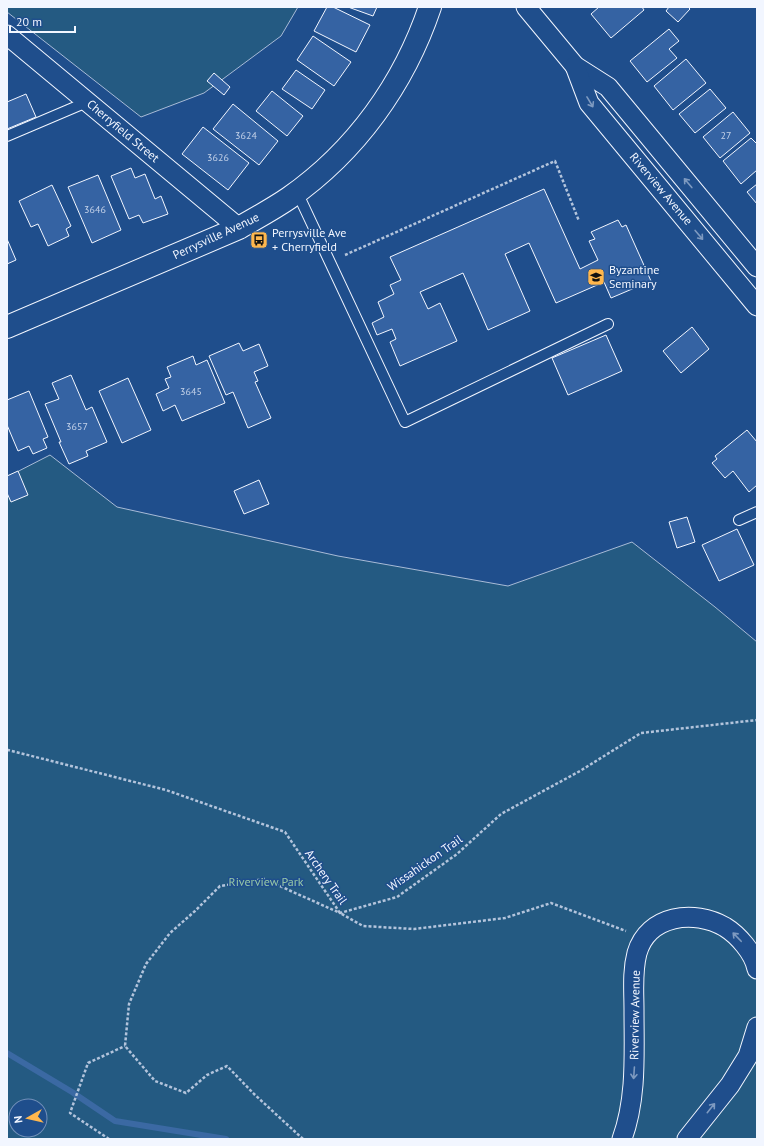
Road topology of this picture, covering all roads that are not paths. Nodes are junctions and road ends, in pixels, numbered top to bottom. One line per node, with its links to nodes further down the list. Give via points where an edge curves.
1 (430, 7): 7 (main road, Perrysville Avenue, via 412,53 385,99 351,143)
2 (526, 7): 4 (street, Riverview Avenue)
3 (7, 35): 5 (street, Cherryfield Street)
4 (575, 66): 9 (street, Riverview Avenue, one-way to 4, via 608,87); 10 (street, Riverview Avenue, one-way to 10, via 589,103)
5 (87, 102): 6 (lane); 8 (street, Cherryfield Street)
6 (7, 136)
7 (297, 192): 8 (main road, Perrysville Avenue); 11 (lane, via 405,422)
8 (239, 228): 12 (main road, Perrysville Avenue)
9 (757, 267)
10 (757, 306)
11 (608, 324)
12 (7, 327)
13 (757, 512): 14 (lane)
14 (739, 520)
15 (757, 969): 17 (street, Riverview Avenue, one-way to 17, via 744,944 733,932 706,919 672,919 657,925 644,938 634,973 635,1065 631,1107)
16 (757, 1027): 18 (street, one-way to 16, via 741,1068 748,1056)
17 (622, 1139)
18 (687, 1139)

